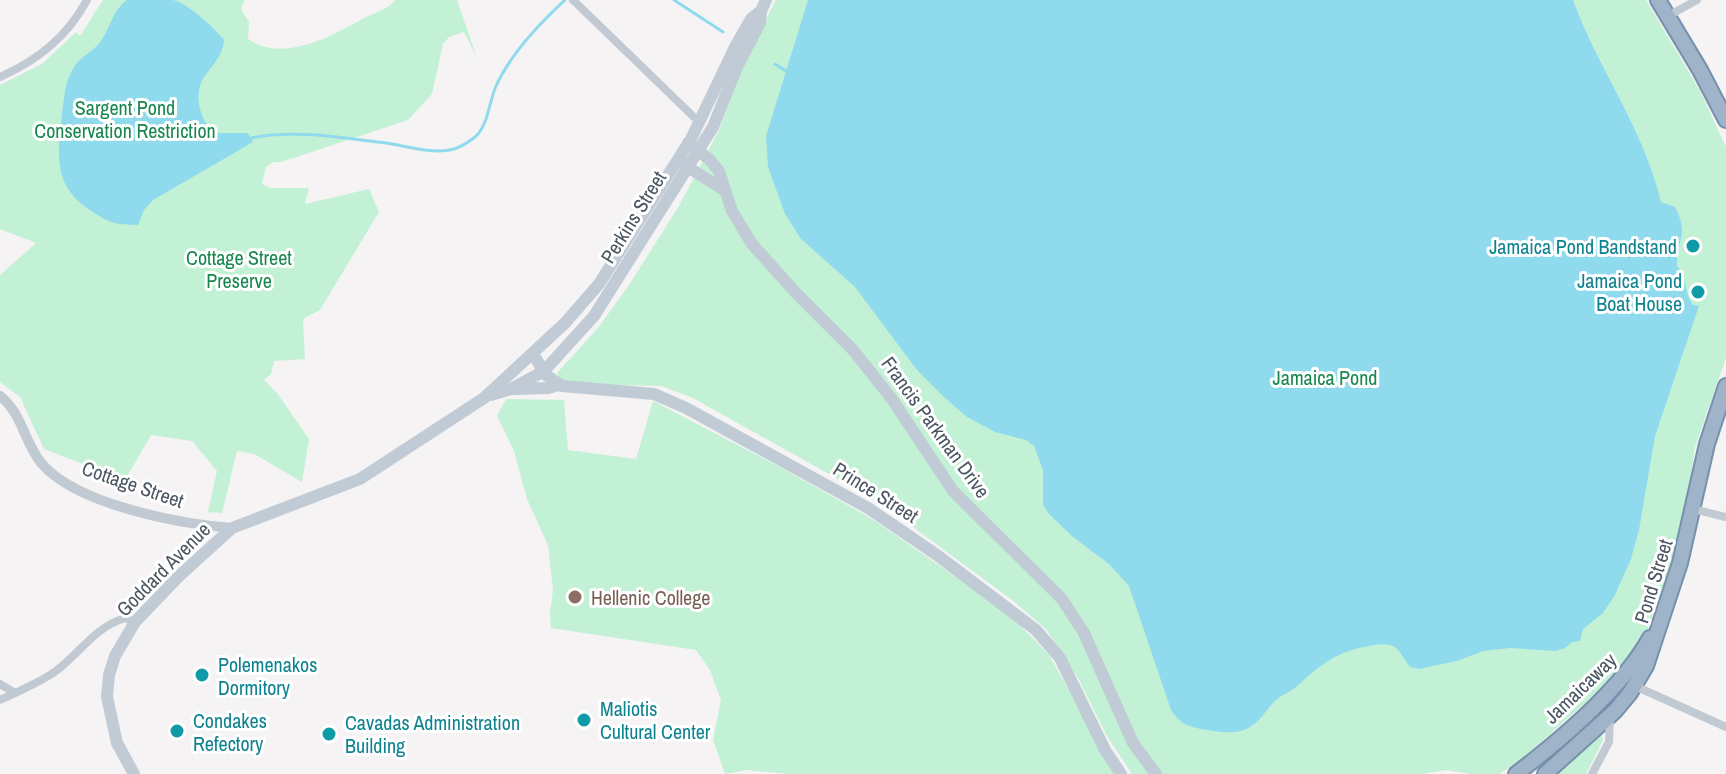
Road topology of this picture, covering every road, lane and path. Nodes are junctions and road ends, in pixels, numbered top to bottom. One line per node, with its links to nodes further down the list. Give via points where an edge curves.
1 (87, 0): 7 (street, via 54,44)
2 (573, 0): 9 (street)
3 (1658, 0): 6 (highway)
4 (1697, 0): 6 (street)
5 (763, 6): 9 (main road, Perkins Street, via 735,47); 10 (main road, Perkins Street, via 717,119)
6 (1668, 16): 8 (highway)
7 (0, 77)
8 (1726, 120)
9 (700, 123): 10 (main road, Perkins Street)
10 (693, 147): 11 (main road, Perkins Street); 12 (main road, Francis Parkman Drive, via 719,171)
11 (682, 163): 12 (main road); 13 (main road, Perkins Street, via 595,290); 14 (main road, Perkins Street, via 594,316)
12 (724, 190): 34 (main road, Francis Parkman Drive, via 757,250 853,350 953,491 1062,599 1084,633 1133,743)
13 (533, 354): 14 (main road); 19 (main road, Perkins Street)
14 (544, 371): 15 (main road); 17 (main road, Perkins Street)
15 (559, 385): 17 (main road, Prince Street); 33 (main road, Prince Street, via 654,394 686,408 868,508 937,555 1050,644)
16 (1726, 386): 21 (highway, Pond Street)
17 (511, 389): 19 (main road, Perkins Street)
18 (0, 396): 23 (street, Cottage Street, via 15,412 42,464 75,489 163,519)
19 (484, 398): 20 (main road, Perkins Street)
20 (420, 440): 23 (main road, Cottage Street, via 360,479)
21 (1693, 509): 22 (street); 24 (highway, Pond Street)
22 (1726, 517)
23 (232, 528): 25 (main road, Goddard Avenue)
24 (1660, 621): 27 (highway, Pond Street); 35 (highway, Jamaicaway, via 1619,683)
25 (135, 622): 28 (street, via 125,618 104,627 55,672); 32 (main road, Goddard Avenue, via 115,656 107,697 117,743)
26 (0, 684): 28 (street)
27 (1635, 686): 30 (highway, Pond Street); 31 (street)
28 (15, 693): 29 (street)
29 (0, 700)
30 (1610, 717): 36 (highway, Jamaicaway); 37 (street, Pond Street, via 1610,738)
31 (1726, 727)
32 (134, 774)
33 (1121, 774)
34 (1156, 774)
35 (1516, 774)
36 (1545, 774)
37 (1592, 774)

